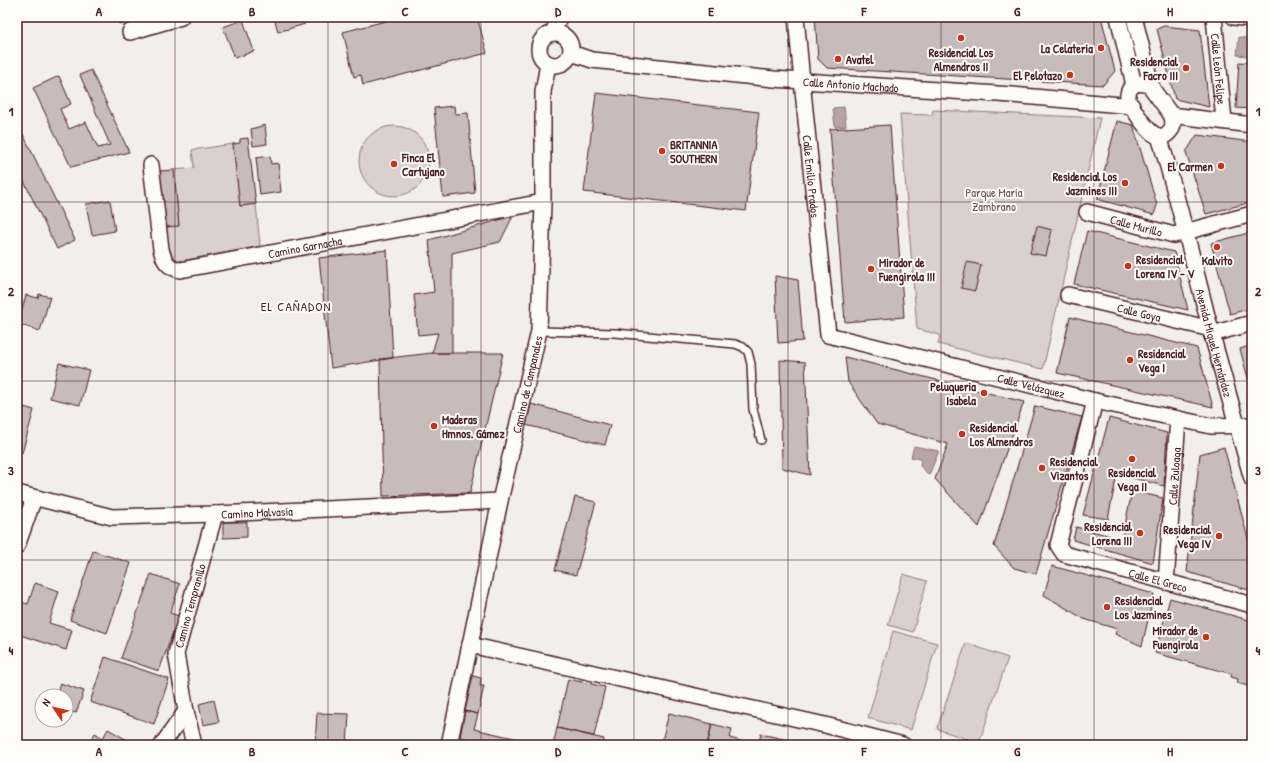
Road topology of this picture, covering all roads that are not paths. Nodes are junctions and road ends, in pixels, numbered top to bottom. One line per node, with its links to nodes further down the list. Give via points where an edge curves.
1 (181, 17): 9 (street)
2 (559, 17): 10 (street)
3 (796, 17): 13 (street, Calle Emilio Prados)
4 (1118, 17): 14 (street)
5 (1134, 17): 15 (street)
6 (1214, 17): 18 (street, Calle León Felipe)
7 (1234, 17): 8 (street)
8 (1252, 19)
9 (130, 32)
10 (553, 33): 11 (street, via 567,37 572,48); 12 (street, via 543,38 539,47 541,57)
11 (571, 53): 12 (street, via 560,65); 13 (street, Calle Antonio Machado, via 592,60)
12 (548, 64): 22 (street, Camino de Campanales, via 544,92)
13 (802, 81): 16 (street, Calle Antonio Machado); 30 (street, Calle Emilio Prados)
14 (1134, 85): 15 (street, via 1142,83); 16 (street, via 1128,97)
15 (1152, 88): 17 (street)
16 (1132, 106): 20 (street, via 1149,131)
17 (1171, 115): 18 (street); 20 (street, via 1171,130 1165,136)
18 (1224, 121): 19 (street)
19 (1252, 125)
20 (1159, 136): 25 (street, Avenida Miguel Hernández)
21 (151, 165): 22 (street, Camino Garnacha, via 161,249 168,264 180,270)
22 (543, 202): 28 (street, Camino de Campanales)
23 (1087, 212): 25 (street, Calle Murillo, via 1174,235)
24 (1252, 214): 25 (street, Calle Murillo)
25 (1186, 232): 29 (street, Avenida Miguel Hernández)
26 (1068, 295): 29 (street, Calle Goya)
27 (1252, 323): 29 (street)
28 (539, 331): 35 (lane, via 616,333 735,344 743,347 748,352 751,364 753,410); 39 (street, Camino de Campanales)
29 (1212, 332): 34 (street, Avenida Miguel Hernández)
30 (828, 335): 31 (street, Calle Velázquez)
31 (1095, 401): 32 (street, Calle Velázquez); 42 (street, Calle El Greco, via 1058,545 1064,554)
32 (1178, 419): 34 (street, Calle Velázquez, via 1211,426); 42 (street, Calle Zuloaga)
33 (1252, 425): 34 (street, Calle Velázquez)
34 (1236, 426): 36 (street, Avenida Miguel Hernández)
35 (761, 440)
36 (1252, 479)
37 (17, 493): 38 (street, Camino Malvasía)
38 (34, 498): 40 (street, Camino Malvasía, via 112,517); 41 (street)
39 (500, 501): 40 (street, Camino Malvasía); 44 (street, Camino de Campanales)
40 (215, 514): 45 (street, Camino Tempranillo, via 176,654)
41 (17, 546)
42 (1166, 582): 43 (street, Calle El Greco)
43 (1252, 605)
44 (470, 645): 48 (street, Camino de Campanales); 49 (street)
45 (186, 711): 46 (street); 47 (street, Camino Tempranillo)
46 (162, 745)
47 (194, 745)
48 (449, 745)
49 (903, 745)

